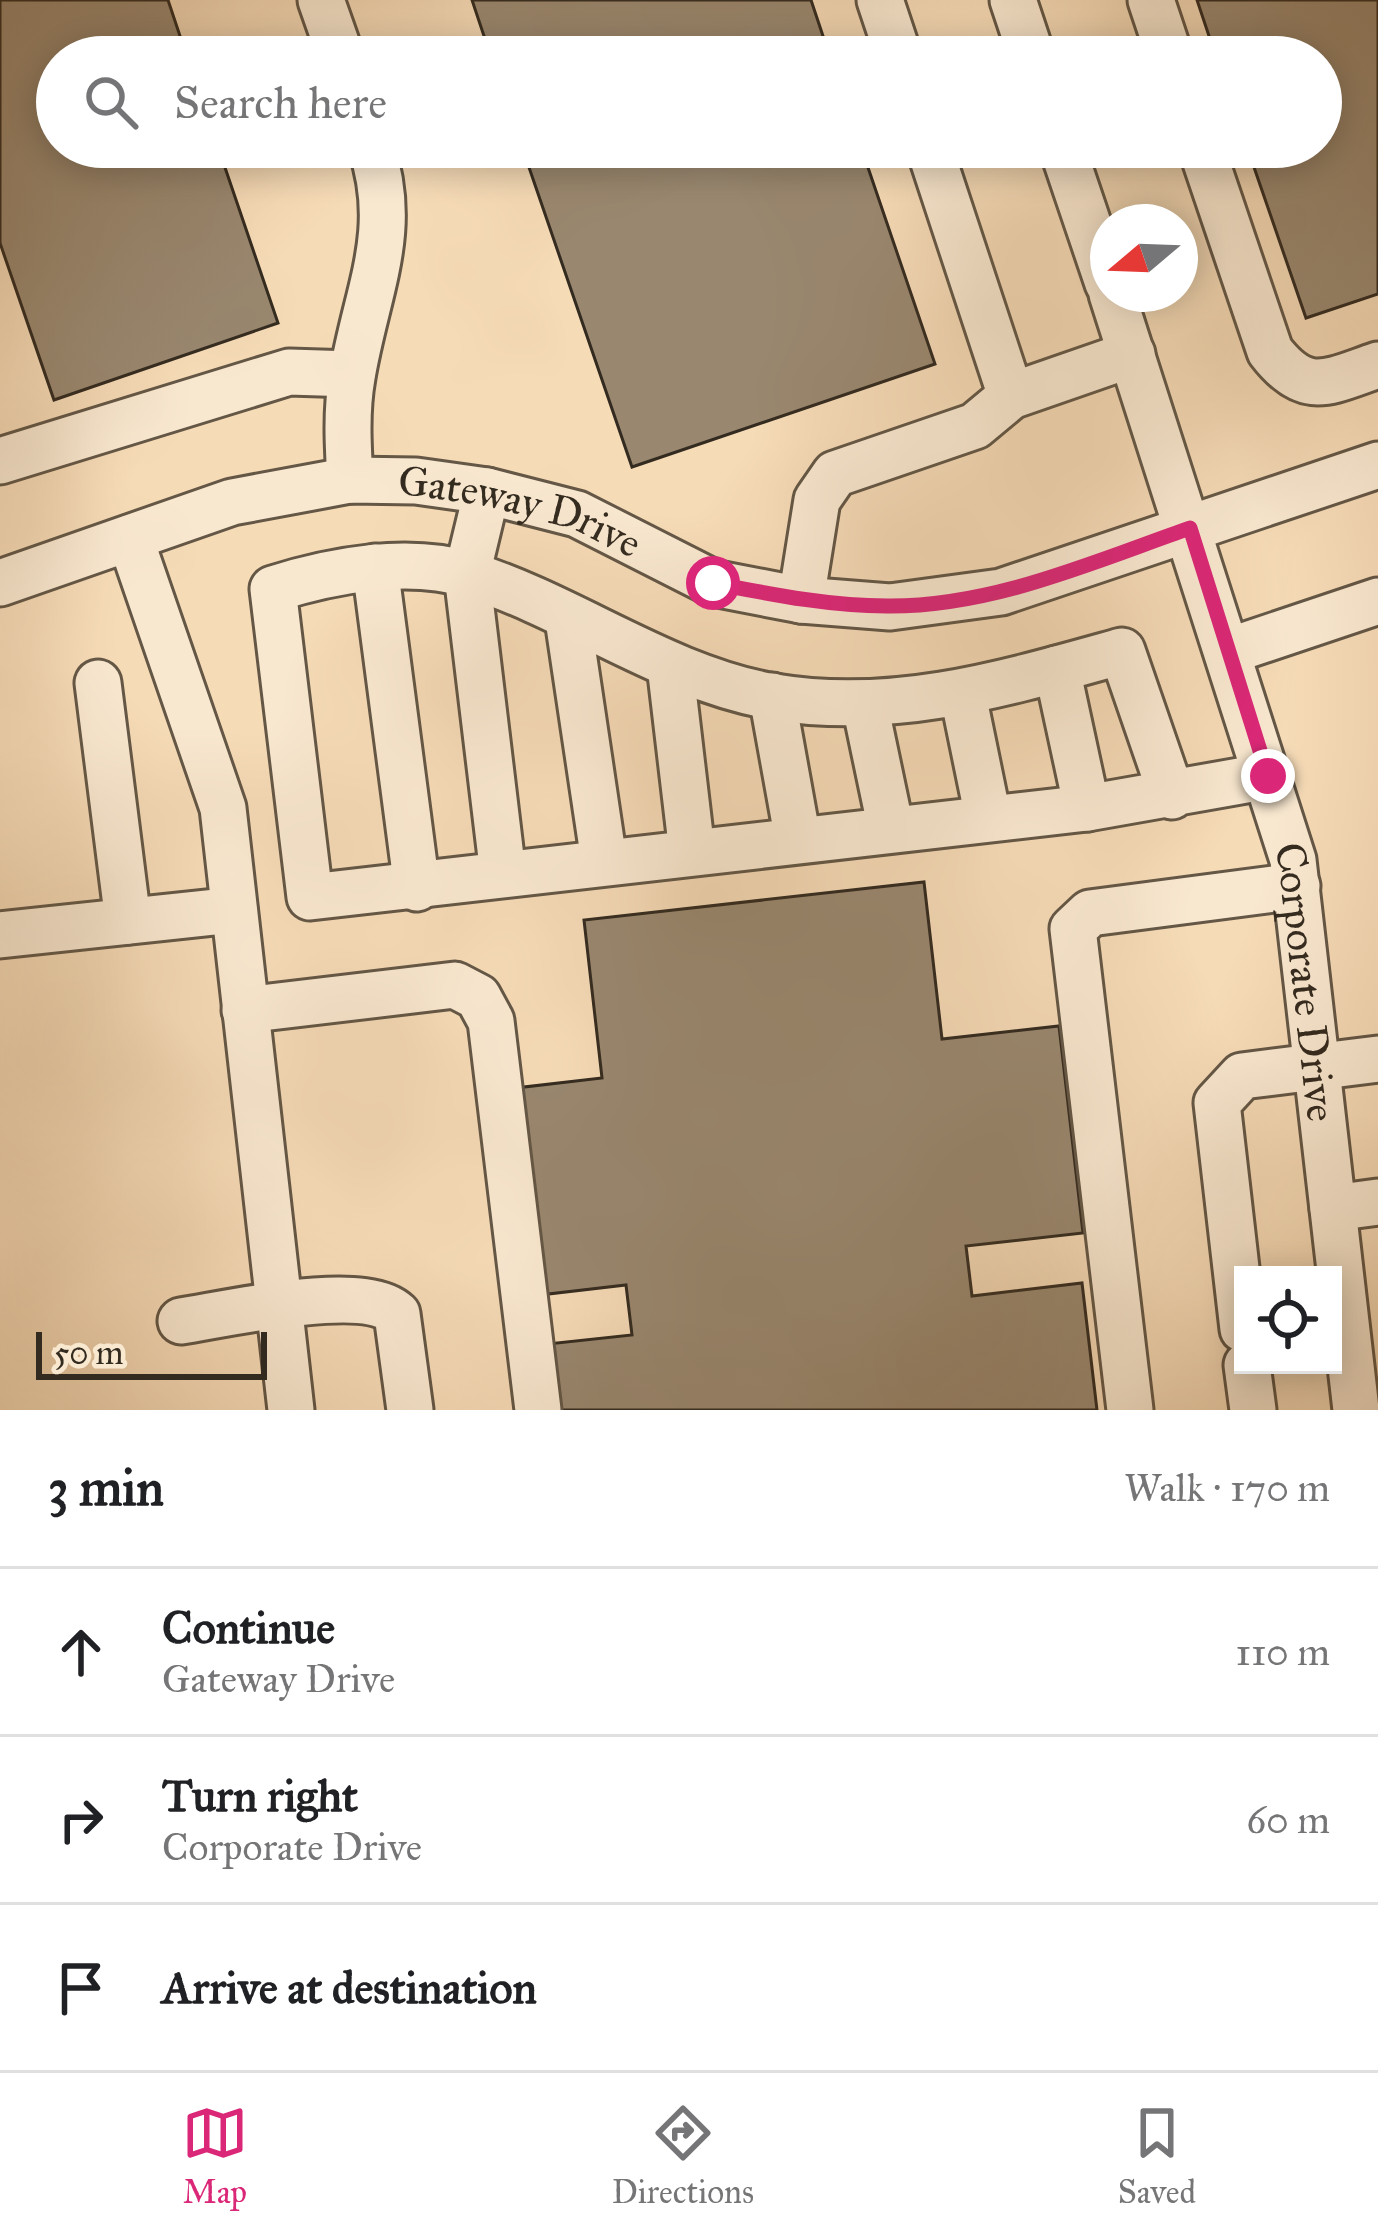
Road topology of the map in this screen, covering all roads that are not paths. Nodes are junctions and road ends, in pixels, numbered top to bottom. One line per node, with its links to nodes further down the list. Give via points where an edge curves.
1 (321, 0): 5 (street)
2 (880, 0): 6 (street)
3 (1012, 0): 7 (street)
4 (1151, 0): 8 (street)
5 (334, 36)
6 (892, 36)
7 (1025, 36)
8 (1161, 36)
9 (379, 168): 17 (street, via 386,218)
10 (936, 168): 18 (street)
11 (1069, 168): 13 (street)
12 (1208, 168): 16 (street, via 1270,351 1290,377 1322,384)
13 (1090, 230)
14 (1118, 312): 15 (street, Corporate Drive)
15 (1132, 354): 18 (street); 23 (street, Corporate Drive)
16 (1378, 365)
17 (352, 374): 19 (street, via 289,372); 21 (street)
18 (1011, 396): 28 (street, via 975,426 835,474 817,500)
19 (4, 446)
20 (1378, 465): 23 (street, Gateway Drive)
21 (350, 480): 22 (street, Gateway Drive); 24 (street, Gateway Drive, via 232,502)
22 (487, 491): 26 (street); 28 (street, Gateway Drive, via 577,514 713,583)
23 (1190, 528): 28 (street, Gateway Drive, via 1001,592 890,607); 31 (street, Corporate Drive)
24 (130, 538): 27 (street, Gateway Drive); 49 (street, via 224,808)
25 (375, 567): 26 (street); 48 (street); 48 (street, via 273,589 310,898)
26 (467, 574): 30 (street); 46 (street)
27 (0, 583)
28 (800, 600)
29 (1378, 601): 31 (street)
30 (568, 619): 32 (street); 45 (street)
31 (1229, 651): 38 (street, Corporate Drive)
32 (670, 664): 36 (street); 44 (street)
33 (1057, 669): 35 (street); 39 (street, via 1122,651); 40 (street)
34 (98, 683): 50 (street)
35 (963, 694): 37 (street); 41 (street)
36 (772, 697): 37 (street); 43 (street)
37 (865, 705): 42 (street)
38 (1268, 776): 39 (street); 47 (street, Corporate Drive)
39 (1172, 796): 40 (street)
40 (1087, 808): 41 (street)
41 (988, 817): 42 (street)
42 (891, 829): 43 (street)
43 (798, 840): 44 (street)
44 (692, 852): 45 (street)
45 (604, 861): 46 (street)
46 (503, 874): 48 (street)
47 (1297, 886): 54 (street, Corporate Drive); 65 (street, via 1090,913 1073,929)
48 (417, 888)
49 (234, 910): 50 (street); 52 (street)
50 (128, 921): 51 (street)
51 (0, 935)
52 (245, 1010): 58 (street); 64 (street, via 455,985 478,998 491,1021)
53 (1378, 1059): 54 (street)
54 (1318, 1067): 56 (street, Corporate Drive); 57 (street, via 1242,1076 1217,1103)
55 (1378, 1202): 56 (street)
56 (1333, 1208): 60 (street, Corporate Drive)
57 (1236, 1266)
58 (279, 1307): 59 (street); 62 (street); 63 (street, via 335,1300 390,1307 398,1314)
59 (181, 1321)
60 (1363, 1331): 67 (street, Corporate Drive)
61 (1248, 1374): 66 (street)
62 (291, 1410)
63 (410, 1410)
64 (538, 1410)
65 (1130, 1410)
66 (1253, 1410)
67 (1356, 1410)

